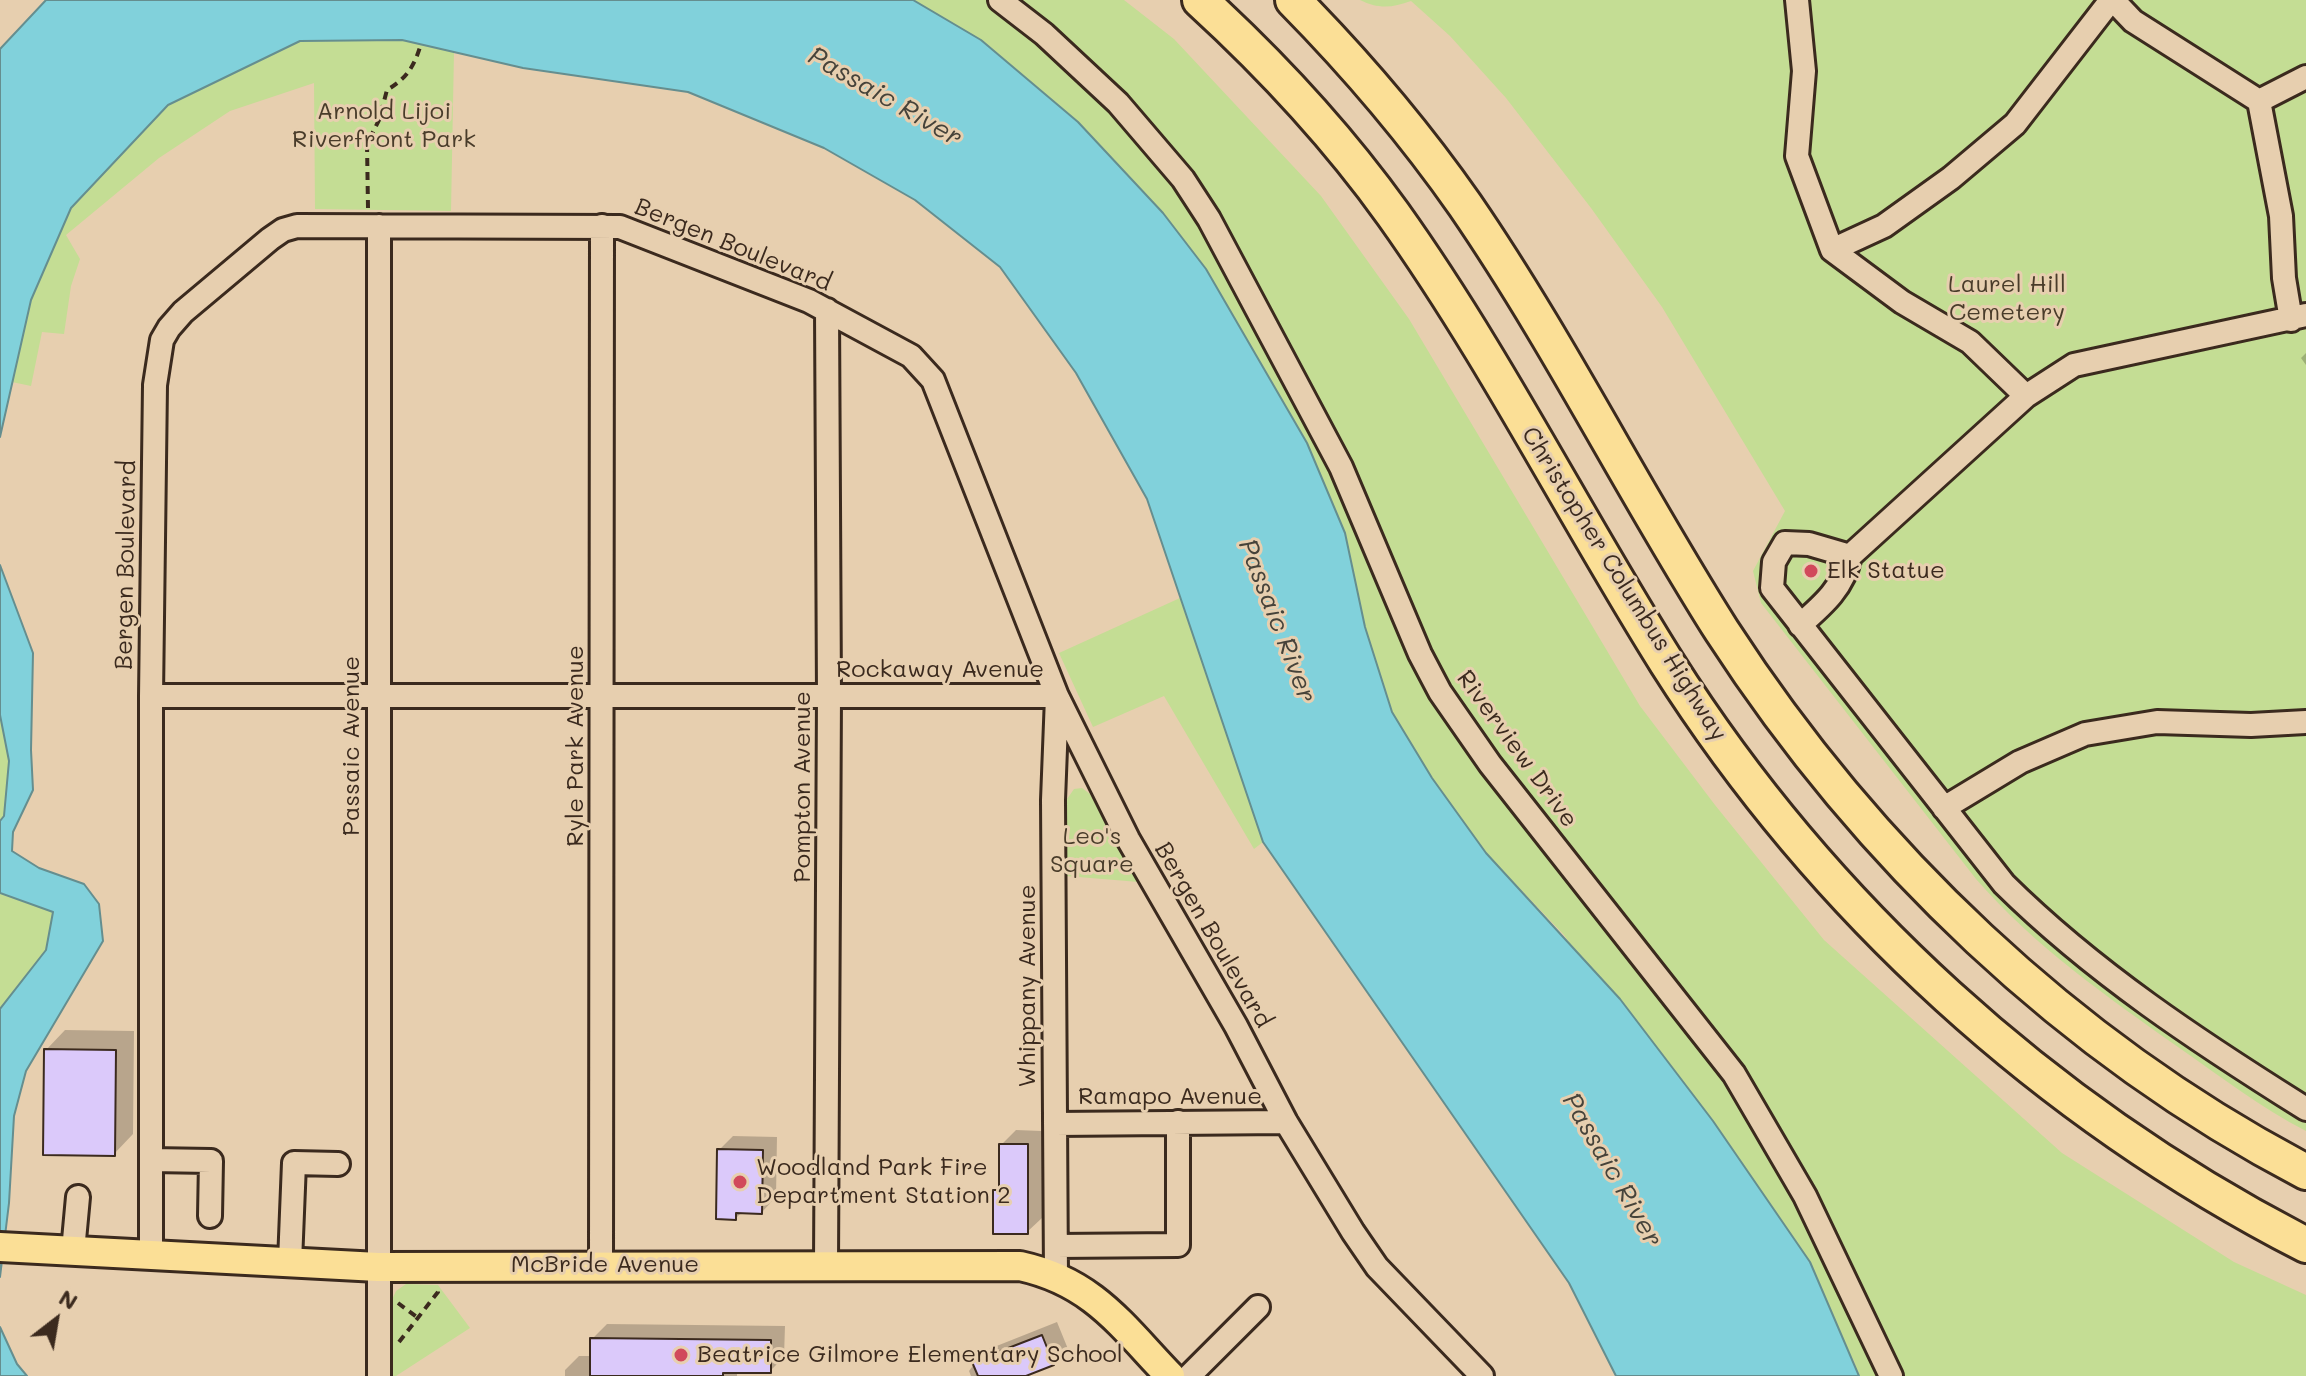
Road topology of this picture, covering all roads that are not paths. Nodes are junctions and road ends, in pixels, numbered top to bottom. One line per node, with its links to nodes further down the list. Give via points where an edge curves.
1 (1000, 0): 47 (street, Riverview Drive, via 1084,68 1152,140 1209,219 1324,433 1440,692 1490,764 1734,1074 1805,1196)
2 (1200, 0): 32 (highway, Christopher Columbus Highway, via 1303,103 1391,212 1469,329 1669,666 1752,783 1846,895 1947,997 2057,1088 2177,1171)
3 (1293, 0): 29 (highway, via 1375,88 1464,205 1723,632 1850,803 1947,909 2056,1006 2171,1092)
4 (1797, 0): 10 (street, via 1804,71 1797,156)
5 (2112, 0): 7 (street, via 2133,21); 10 (street, via 2015,124 1884,226)
6 (2306, 77): 7 (street)
7 (2259, 101): 12 (street, via 2281,216 2284,278)
8 (374, 226): 9 (street, Bergen Boulevard); 16 (street, Bergen Boulevard, via 283,230 183,312 162,340 155,385); 17 (street, Passaic Avenue)
9 (602, 226): 11 (street, Bergen Boulevard, via 620,227); 18 (street, Ryle Park Avenue)
10 (1832, 250): 13 (street, via 1902,302 1970,342)
11 (827, 310): 19 (street, Pompton Avenue); 20 (street, Bergen Boulevard, via 911,356 933,380)
12 (2298, 317): 13 (street, via 2074,365)
13 (2026, 396): 14 (street)
14 (1850, 556): 15 (street, via 1847,573 1828,600); 15 (street, via 1785,543 1774,562 1772,588)
15 (1800, 625): 22 (street)
16 (151, 696): 17 (street, Rockaway Avenue); 27 (street, Bergen Boulevard)
17 (379, 696): 18 (street, Rockaway Avenue); 40 (street, Passaic Avenue)
18 (602, 696): 19 (street, Rockaway Avenue); 39 (street, Ryle Park Avenue)
19 (829, 696): 20 (street, Rockaway Avenue); 38 (street, Pompton Avenue)
20 (1057, 696): 25 (street, Bergen Boulevard, via 1128,839); 26 (street, Whippany Avenue)
21 (2306, 722): 22 (street, via 2157,722 2085,734 2020,762)
22 (1944, 808): 23 (street, via 2004,884 2046,926 2220,1055)
23 (2306, 1109)
24 (1178, 1122): 25 (street, Ramapo Avenue); 26 (street, Ramapo Avenue); 33 (street, via 1178,1245)
25 (1286, 1122): 46 (street, Bergen Boulevard, via 1377,1267)
26 (1055, 1124): 33 (street, Whippany Avenue)
27 (151, 1160): 31 (street, via 211,1161); 36 (street, Bergen Boulevard)
28 (338, 1164): 37 (street, via 294,1163)
29 (2306, 1172)
30 (78, 1197): 35 (street)
31 (210, 1216)
32 (2306, 1245)
33 (1056, 1246): 41 (street, Whippany Avenue)
34 (9, 1248): 35 (main road, McBride Avenue)
35 (73, 1251): 36 (main road, McBride Avenue)
36 (151, 1255): 37 (main road, McBride Avenue)
37 (290, 1262): 40 (main road, McBride Avenue)
38 (826, 1264): 39 (main road, McBride Avenue); 41 (main road, McBride Avenue, via 1020,1266)
39 (601, 1266): 40 (main road, McBride Avenue)
40 (378, 1267): 43 (street, Passaic Avenue)
41 (1056, 1275): 44 (main road, McBride Avenue, via 1100,1303)
42 (1258, 1307): 45 (street)
43 (379, 1376)
44 (1170, 1376)
45 (1189, 1376)
46 (1482, 1376)
47 (1891, 1376)

